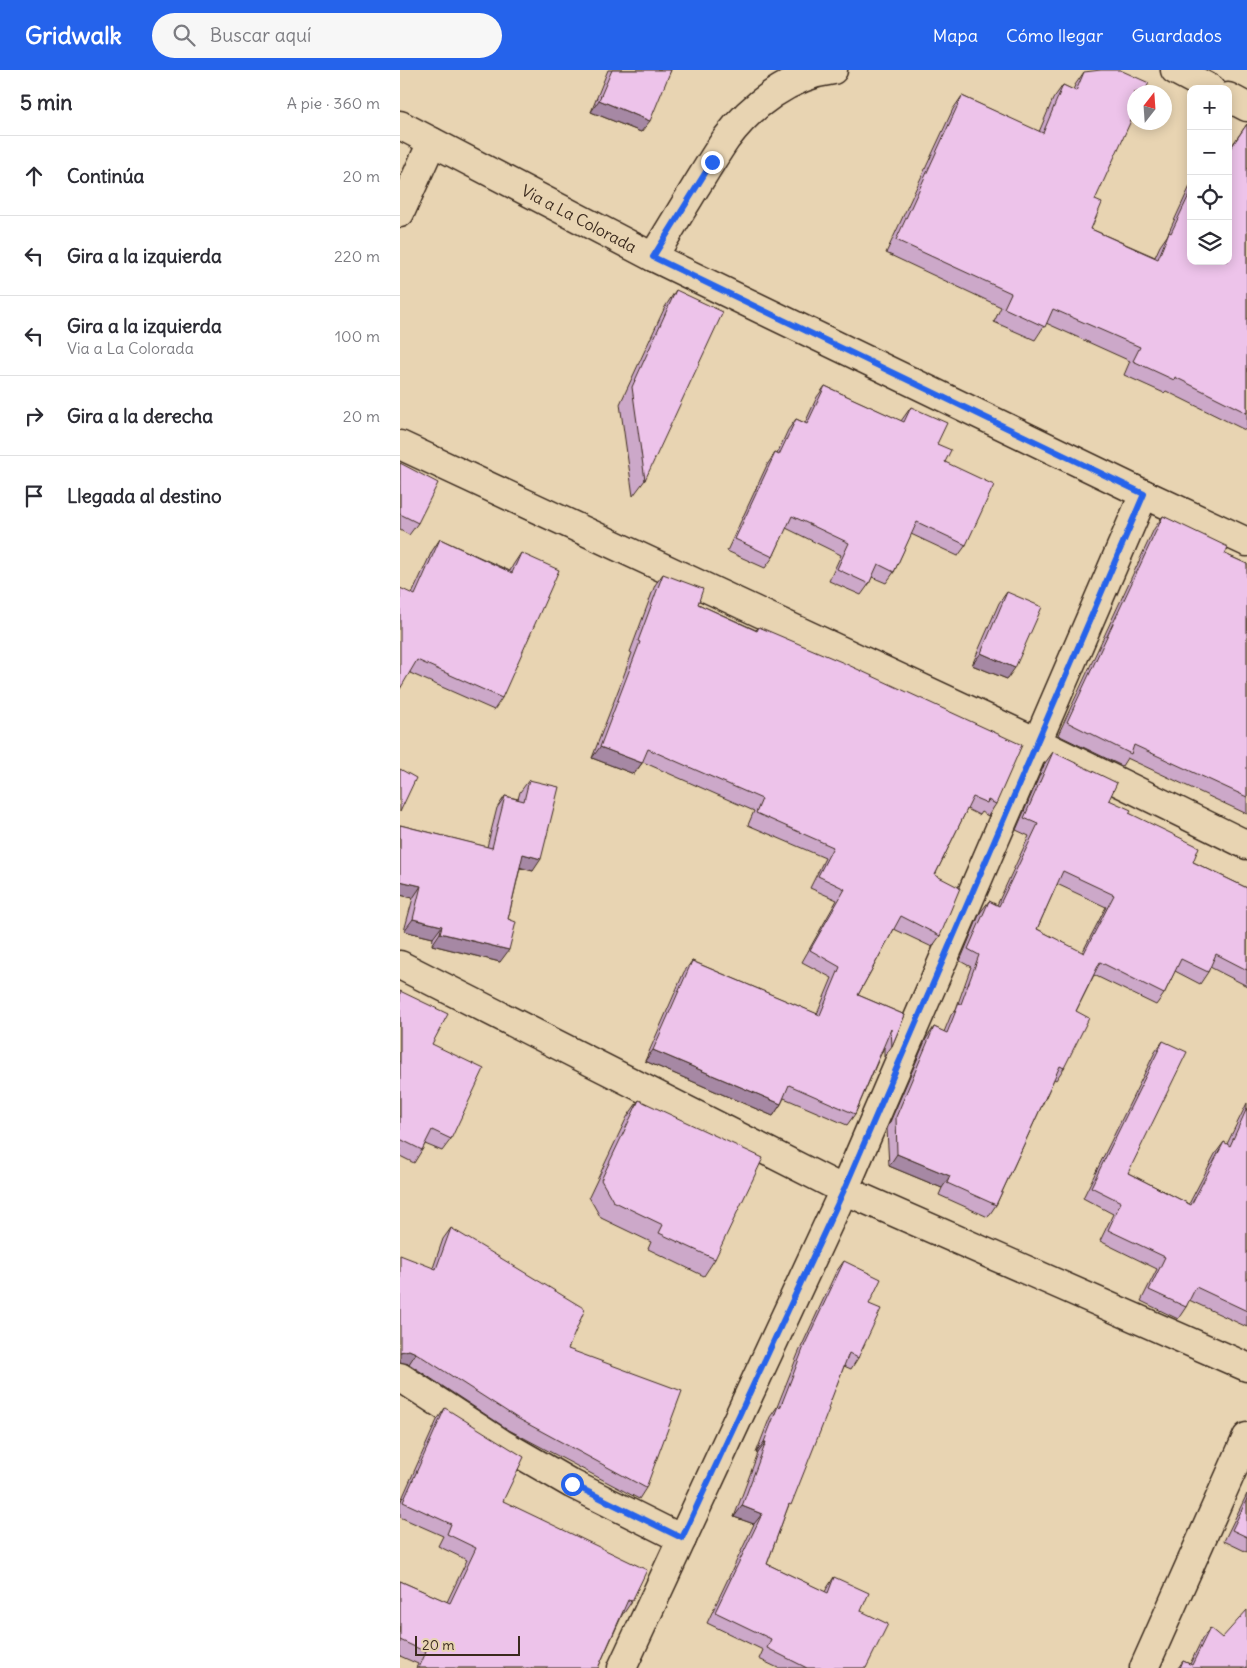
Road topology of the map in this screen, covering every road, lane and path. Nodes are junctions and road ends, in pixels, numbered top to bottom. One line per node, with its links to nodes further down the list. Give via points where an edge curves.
1 (833, 70): 9 (street, via 818,72 789,84 743,119 726,139)
2 (1175, 70): 3 (street)
3 (1203, 85)
4 (1232, 99): 5 (street)
5 (1247, 107)
6 (400, 125): 7 (street, Via a La Colorada)
7 (432, 142): 8 (street); 9 (street, Via a La Colorada)
8 (400, 213)
9 (653, 257): 11 (street, Via a La Colorada)
10 (400, 445): 13 (street)
11 (1144, 494): 12 (street, Via a La Colorada); 13 (street)
12 (1247, 542)
13 (1037, 742): 14 (street); 16 (street)
14 (1247, 845)
15 (400, 965): 16 (street)
16 (844, 1190): 17 (street); 20 (street)
17 (1247, 1367)
18 (400, 1377): 20 (street, via 501,1443 572,1484)
19 (1247, 1437): 22 (street)
20 (682, 1538): 21 (street)
21 (622, 1668)
22 (1144, 1668)

